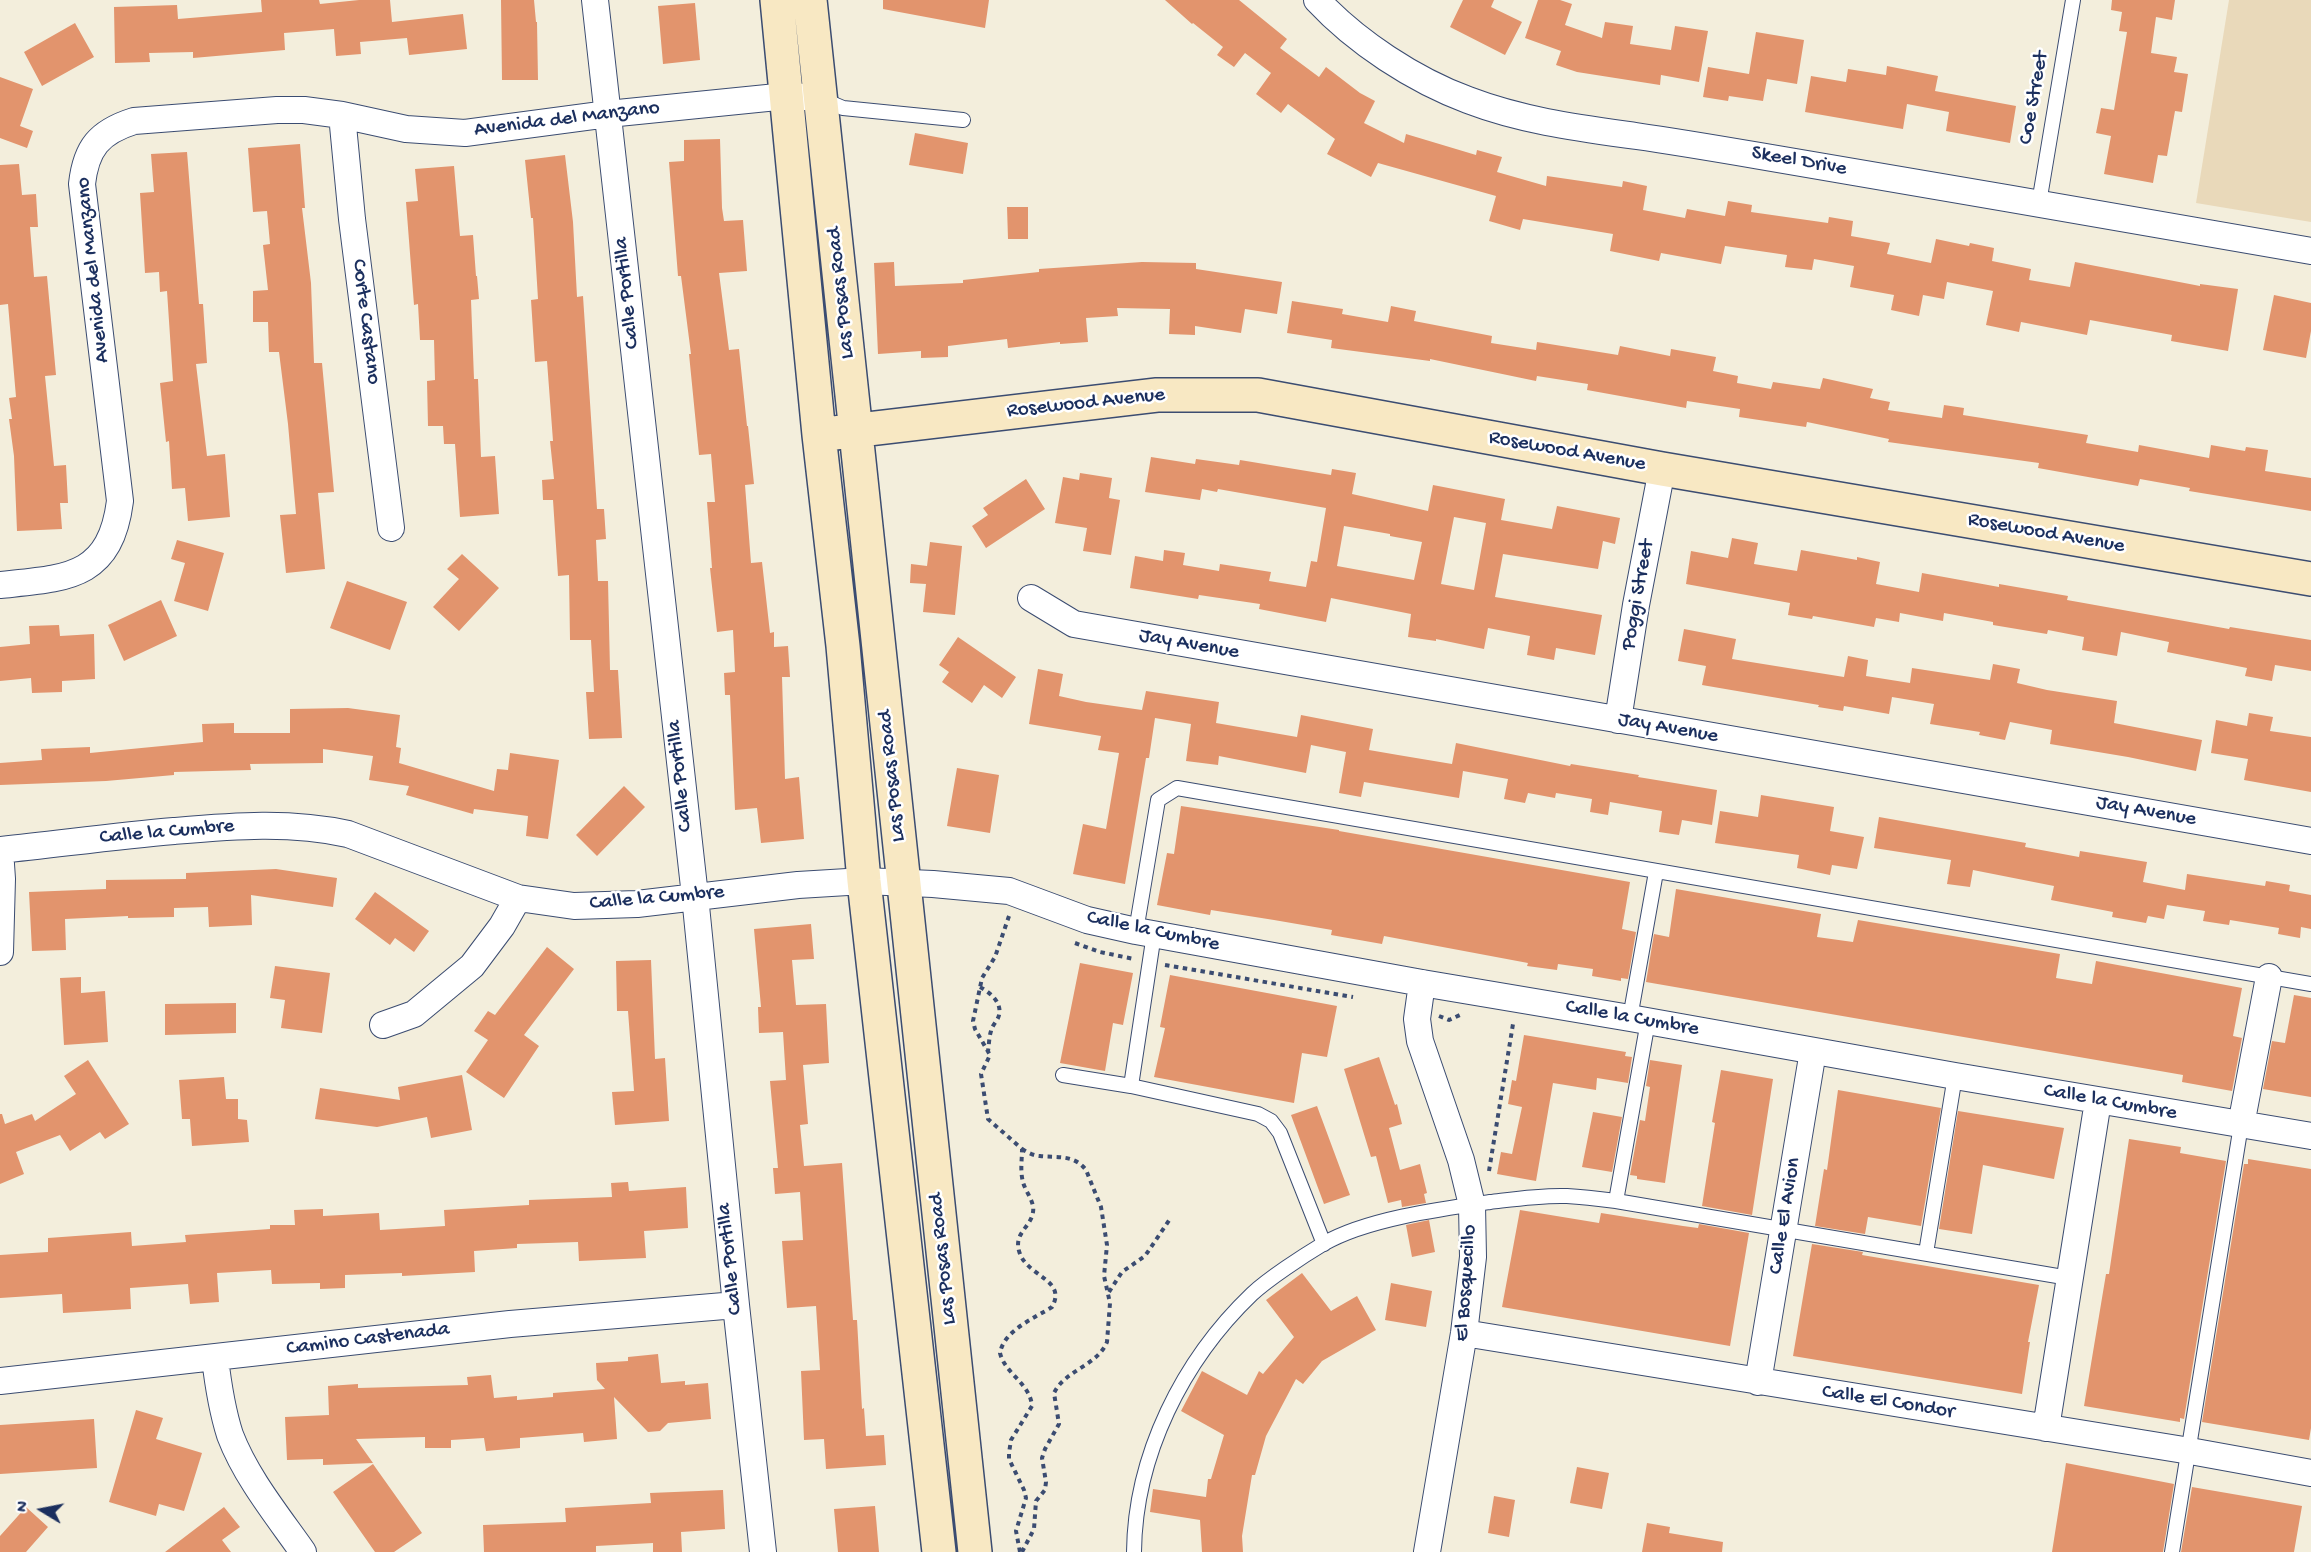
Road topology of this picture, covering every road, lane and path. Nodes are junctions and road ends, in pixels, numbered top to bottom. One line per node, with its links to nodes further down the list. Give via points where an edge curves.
1 (595, 0): 8 (street, Calle Portilla)
2 (777, 0): 6 (main road, Las Posas Road)
3 (810, 0): 7 (main road, Las Posas Road)
4 (1317, 0): 11 (street, Skeel Drive, via 1395,63 1466,100 1509,114)
5 (2073, 0): 11 (lane, Coe Street)
6 (787, 96): 7 (street, Avenida del Manzano); 8 (street, Avenida del Manzano); 14 (main road, Las Posas Road)
7 (820, 98): 10 (lane, via 843,108); 13 (main road, Las Posas Road)
8 (608, 114): 9 (street, Avenida del Manzano, via 465,133 406,129); 26 (street, Calle Portilla)
9 (342, 115): 16 (street, Corte Castano); 18 (street, Avenida del Manzano, via 277,110 134,121 116,127 92,147 84,165 82,184 120,501 117,524 102,553 70,576)
10 (963, 120)
11 (2039, 202): 12 (street, Skeel Drive)
12 (2311, 251)
13 (857, 429): 14 (main road, Rosewood Avenue); 15 (main road, Rosewood Avenue, via 1157,395 1258,395); 25 (main road, Las Posas Road)
14 (819, 435): 24 (main road, Las Posas Road)
15 (1662, 469): 17 (main road, Rosewood Avenue); 20 (street, Poggi Street)
16 (390, 528)
17 (2311, 579)
18 (0, 585)
19 (1031, 598): 20 (street, Jay Avenue, via 1074,624)
20 (1618, 720): 21 (street, Jay Avenue)
21 (2311, 841)
22 (0, 850): 27 (street, Calle la Cumbre, via 232,826 320,828 348,834); 30 (street)
23 (1656, 872): 29 (lane, via 1177,788 1158,800); 31 (lane); 35 (lane)
24 (864, 881): 25 (street, Calle la Cumbre); 26 (street, Calle la Cumbre); 65 (main road, Las Posas Road)
25 (904, 882): 29 (street, Calle la Cumbre, via 1009,891 1087,920); 66 (main road, Las Posas Road)
26 (694, 896): 27 (street, Calle la Cumbre, via 637,904 574,906); 55 (street, Calle Portilla)
27 (518, 898): 37 (street, via 472,966 414,1014)
28 (1009, 916): 34 (path)
29 (1145, 932): 32 (street, Calle la Cumbre); 42 (lane)
30 (0, 952)
31 (2269, 977): 33 (lane); 44 (street)
32 (1422, 983): 35 (street, Calle la Cumbre); 48 (street, El Bosquecillo, via 1420,1041 1461,1160)
33 (2311, 984)
34 (980, 987): 39 (path, via 973,1021); 39 (path, via 989,992 1000,1009 991,1029)
35 (1639, 1019): 38 (street, Calle la Cumbre); 47 (lane)
36 (1513, 1024): 48 (path)
37 (383, 1025)
38 (1813, 1051): 41 (street, Calle la Cumbre); 50 (street, Calle El Avion)
39 (988, 1052): 46 (path, via 981,1074 988,1119)
40 (1063, 1075): 42 (lane)
41 (1955, 1076): 43 (street, Calle la Cumbre); 52 (lane)
42 (1131, 1086): 51 (lane, via 1258,1114 1271,1121 1280,1133)
43 (2098, 1101): 44 (street, Calle la Cumbre); 53 (street)
44 (2241, 1125): 45 (street, Calle la Cumbre); 61 (lane)
45 (2311, 1136)
46 (1022, 1149): 54 (path, via 1041,1156 1063,1156 1086,1170 1101,1207 1107,1253 1104,1276); 67 (path, via 1023,1181 1033,1214 1018,1245 1024,1262 1052,1285 1056,1294 1052,1307 1007,1338 1000,1353 1002,1362 1026,1388 1032,1406 1011,1440 1009,1453 1026,1498 1016,1531)
47 (1616, 1201): 48 (lane, via 1566,1196); 50 (lane)
48 (1483, 1203): 51 (lane, via 1402,1217); 56 (street, El Bosquecillo)
49 (1170, 1219): 54 (path, via 1145,1256 1122,1272)
50 (1784, 1231): 52 (lane); 59 (street, Calle El Avion)
51 (1324, 1244): 68 (lane, via 1254,1293 1224,1324 1171,1403 1142,1483)
52 (1926, 1253): 53 (lane)
53 (2069, 1278): 60 (street)
54 (1109, 1293): 67 (path, via 1104,1348 1053,1393 1059,1424 1042,1458 1045,1490 1036,1501 1034,1529)
55 (735, 1305): 57 (street, Camino Castenada, via 510,1324); 64 (street, Calle Portilla)
56 (1464, 1333): 59 (street, Calle El Condor); 69 (street, El Bosquecillo)
57 (215, 1358): 58 (street, Camino Castenada); 63 (street, via 231,1435 242,1460)
58 (0, 1381)
59 (1758, 1382): 60 (street, Calle El Condor)
60 (2046, 1428): 61 (street, Calle El Condor)
61 (2190, 1450): 62 (street, Calle El Condor); 70 (lane)
62 (2311, 1473)
63 (303, 1552)
64 (763, 1552)
65 (939, 1552)
66 (975, 1552)
67 (1021, 1552)
68 (1134, 1552)
69 (1427, 1552)
70 (2172, 1552)

